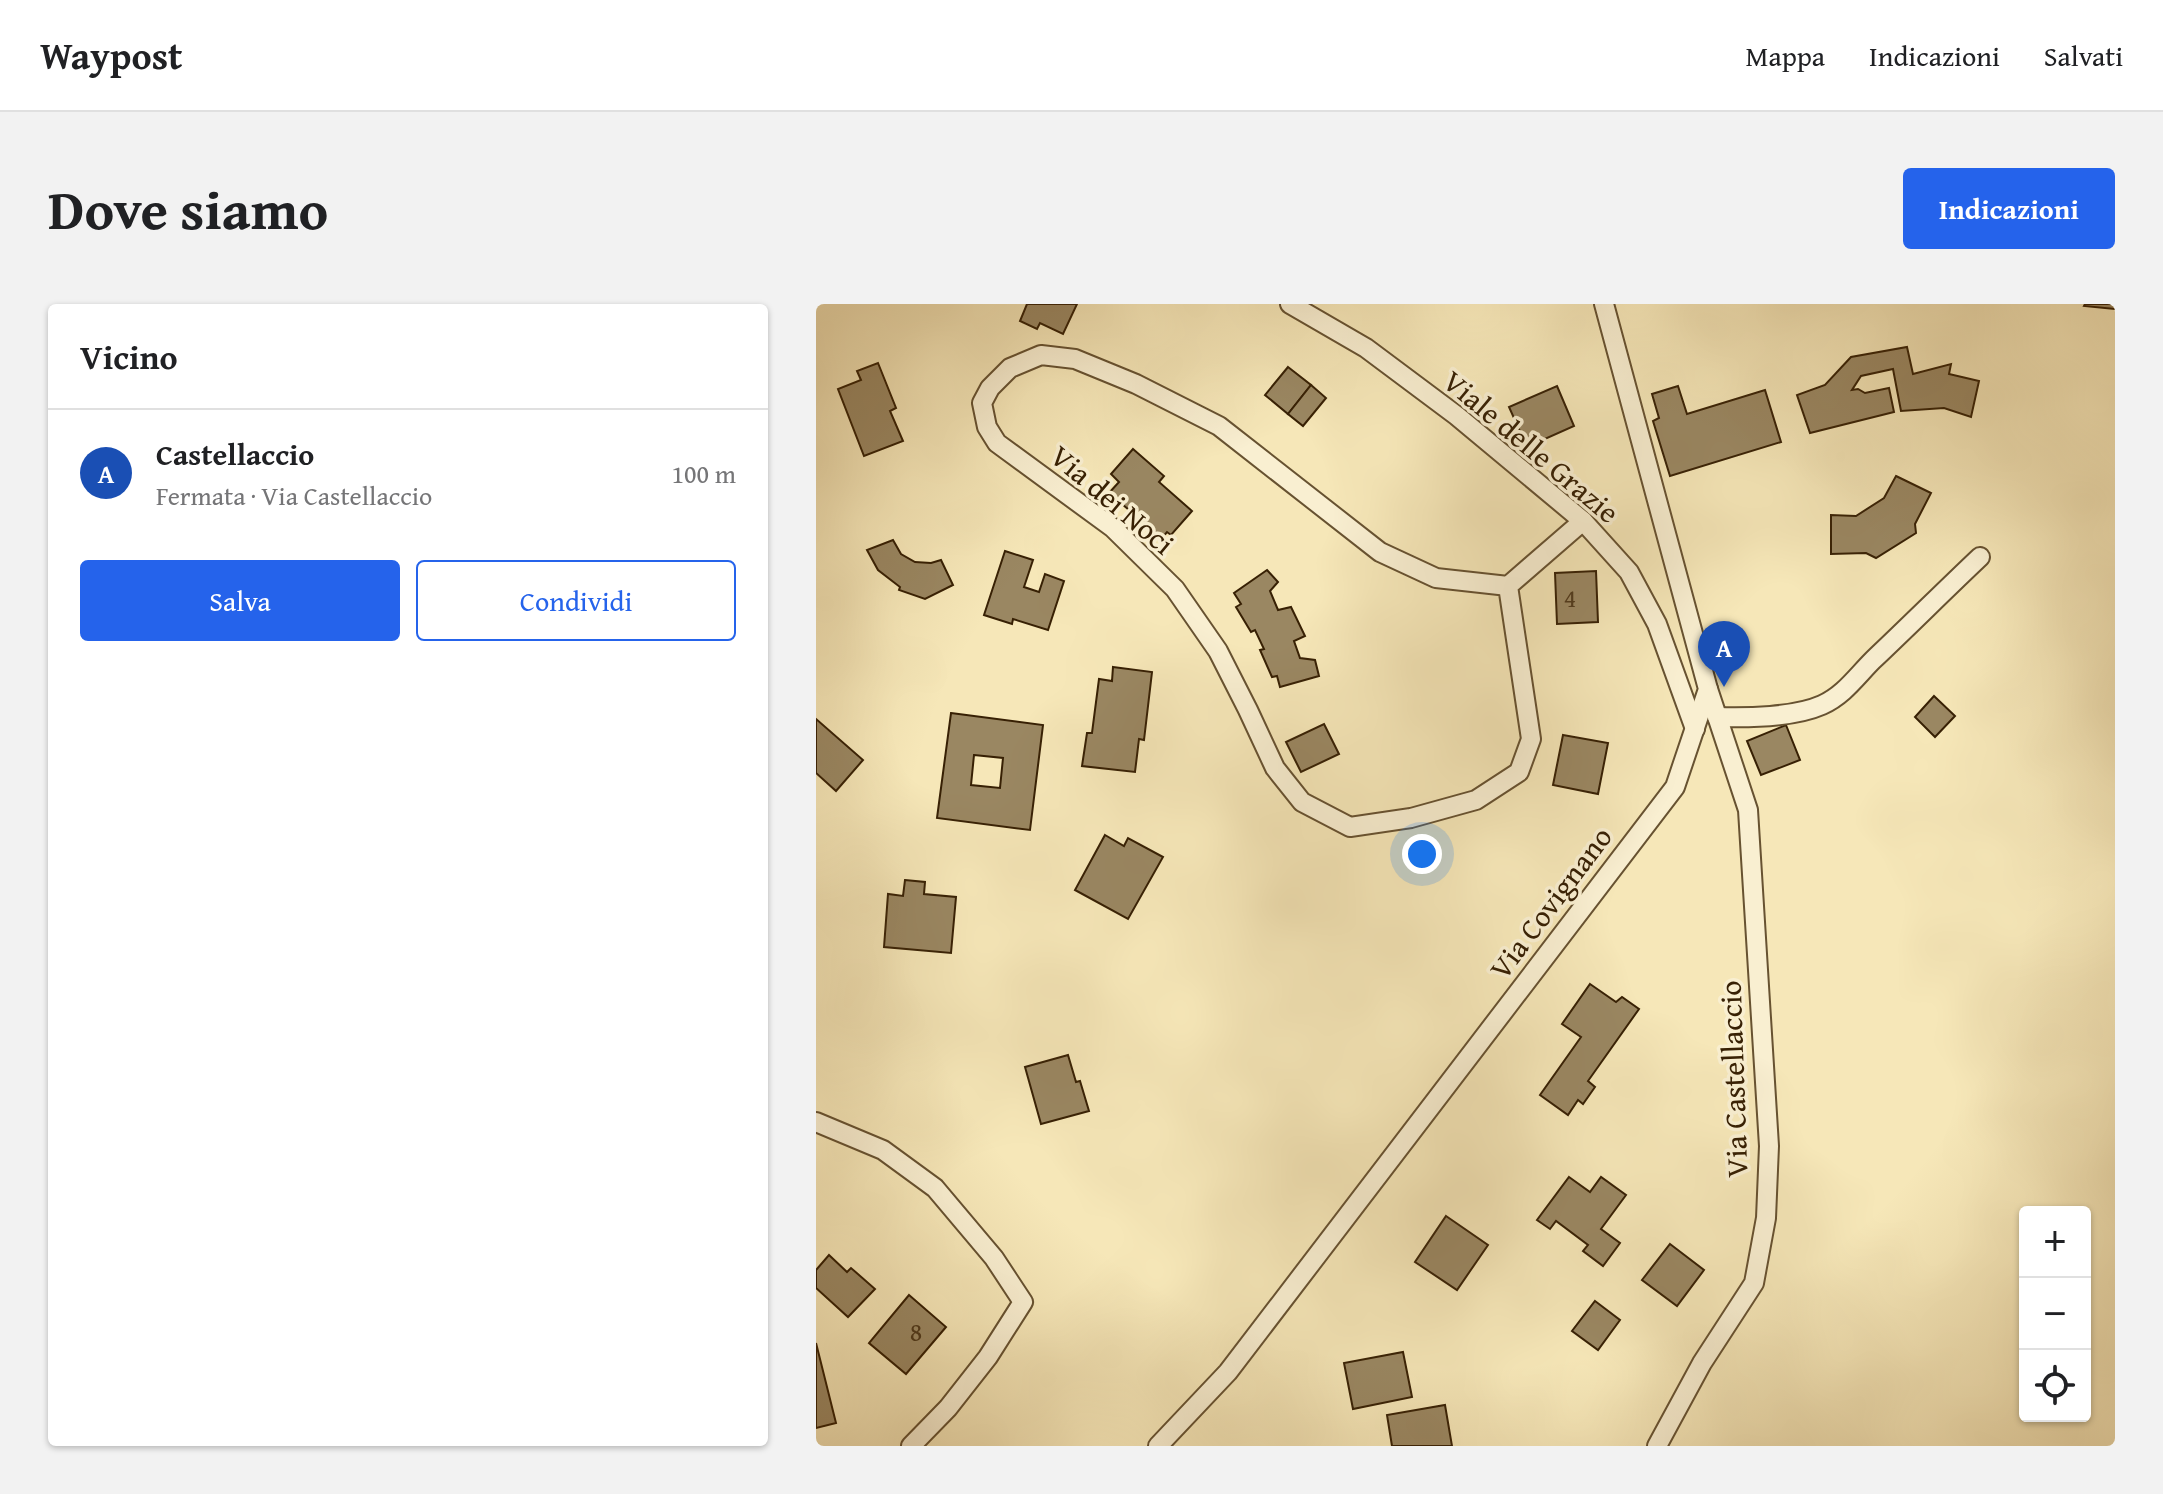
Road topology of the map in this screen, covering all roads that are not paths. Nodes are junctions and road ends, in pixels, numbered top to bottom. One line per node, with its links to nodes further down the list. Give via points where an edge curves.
1 (1290, 304): 3 (street, Viale delle Grazie, via 1366,348)
2 (1604, 304): 6 (street)
3 (1583, 521): 5 (street); 8 (street, Viale delle Grazie, via 1629,572 1657,624)
4 (1980, 557): 7 (street, via 1842,694 1795,711)
5 (1508, 586): 5 (street, Via dei Noci, via 1531,739 1519,772 1476,800 1350,827 1302,802 1275,768 1218,651 1175,589 1113,528 997,443 982,403 1010,368 1041,355 1075,359 1219,426 1380,552 1436,578)
6 (1708, 689): 7 (street, Via Castellaccio); 8 (street, Via Covignano)
7 (1717, 717): 12 (street, Via Castellaccio, via 1748,810 1769,1146 1766,1218 1754,1283)
8 (1695, 729): 11 (street, Via Covignano, via 1675,787 1228,1372)
9 (816, 1122): 10 (street, via 883,1150 935,1188 1023,1302 988,1357)
10 (911, 1446)
11 (1158, 1446)
12 (1657, 1446)

